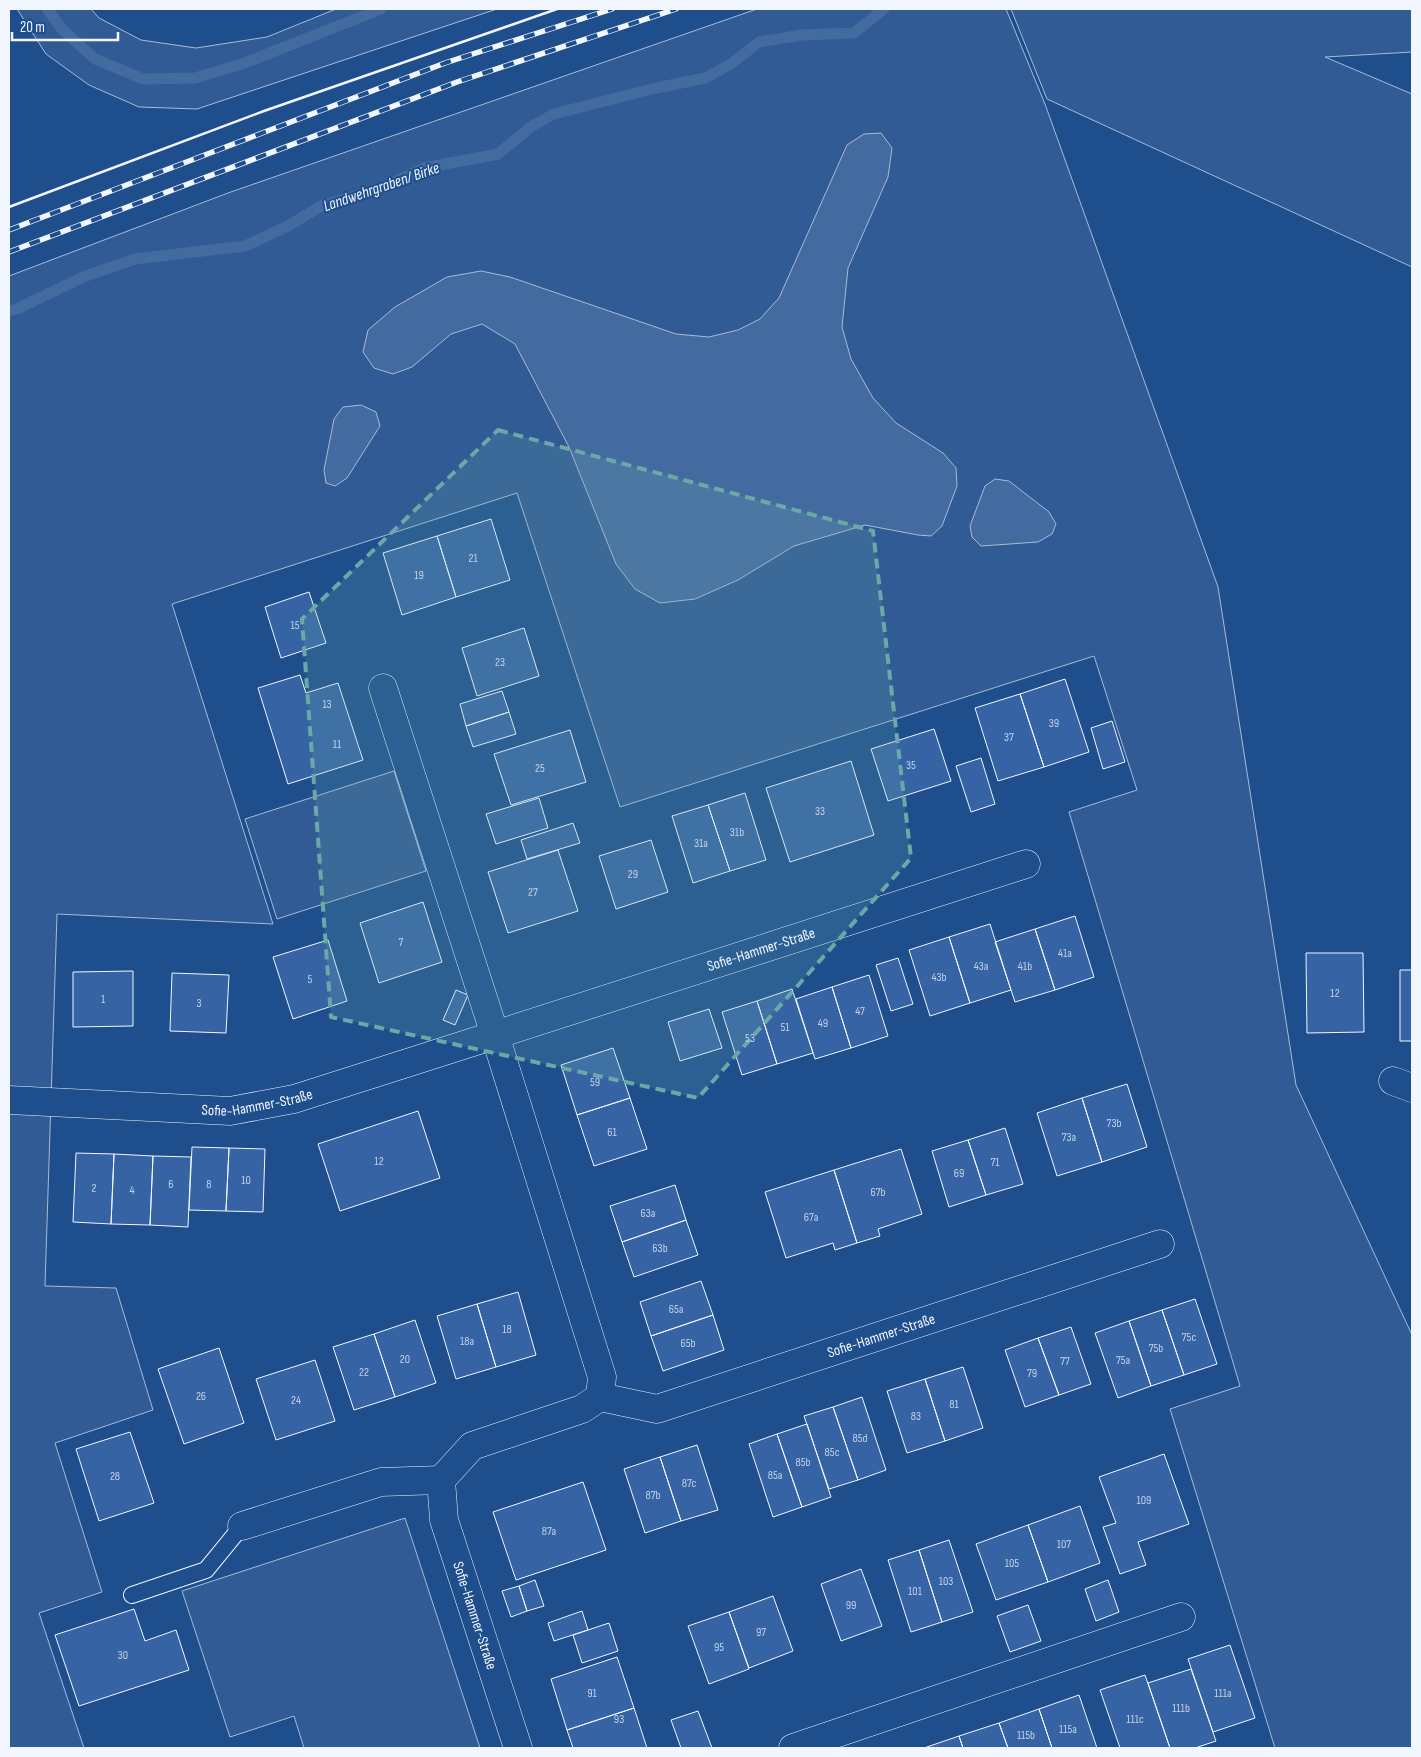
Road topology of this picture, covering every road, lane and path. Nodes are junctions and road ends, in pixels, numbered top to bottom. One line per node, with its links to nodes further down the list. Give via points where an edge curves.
1 (383, 688): 3 (street)
2 (1026, 864): 3 (street, Sofie-Hammer-Straße)
3 (495, 1035): 4 (street, Sofie-Hammer-Straße, via 294,1099 230,1111); 6 (street, via 602,1377)
4 (9, 1100)
5 (1160, 1244): 6 (street, Sofie-Hammer-Straße, via 657,1409)
6 (600, 1397): 7 (street, via 582,1409 472,1446)
7 (441, 1480): 8 (street, via 381,1482); 11 (street, Sofie-Hammer-Straße, via 444,1520)
8 (242, 1526): 9 (lane, via 206,1570)
9 (132, 1595)
10 (1181, 1617): 12 (street)
11 (518, 1748)
12 (793, 1748)

